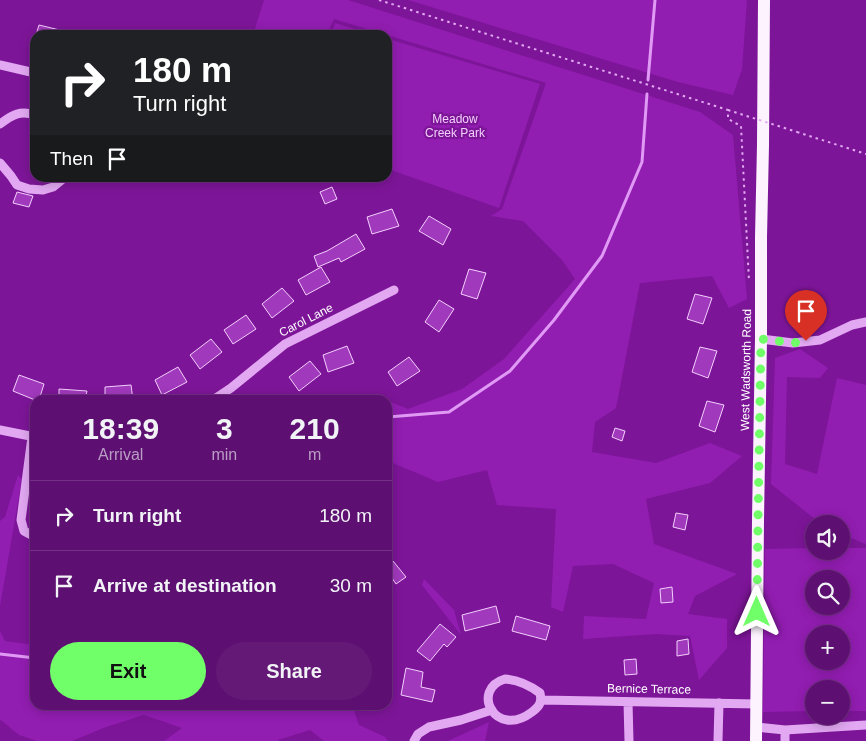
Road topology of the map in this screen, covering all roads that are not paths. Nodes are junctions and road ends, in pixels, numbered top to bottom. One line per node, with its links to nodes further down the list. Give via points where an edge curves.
1 (764, 0): 10 (main road, West Wadsworth Road)
2 (0, 66): 3 (street)
3 (30, 72)
4 (30, 114): 5 (street, via 16,113)
5 (0, 124)
6 (0, 163): 7 (street, via 17,185 29,189 43,190)
7 (59, 182)
8 (394, 290): 11 (street, Carol Lane, via 285,344)
9 (866, 322): 10 (street, via 820,340 793,343)
10 (761, 339): 19 (main road, West Wadsworth Road)
11 (221, 395)
12 (0, 430): 13 (street)
13 (30, 436)
14 (30, 466): 15 (street, via 21,520 24,532)
15 (30, 535)
16 (542, 700): 17 (street, Bernice Terrace); 20 (street, via 529,714 514,721 497,716); 20 (street, via 540,693 530,686 505,679 492,686 488,694)
17 (628, 702): 18 (street, Bernice Terrace); 25 (street)
18 (719, 703): 19 (street, Bernice Terrace); 26 (street)
19 (757, 704): 22 (main road, West Wadsworth Road)
20 (492, 710): 24 (street, via 429,727)
21 (866, 725): 23 (street)
22 (756, 727): 23 (street); 27 (main road, West Wadsworth Road)
23 (785, 730): 28 (street)
24 (414, 741)
25 (629, 741)
26 (718, 741)
27 (756, 741)
28 (785, 741)

